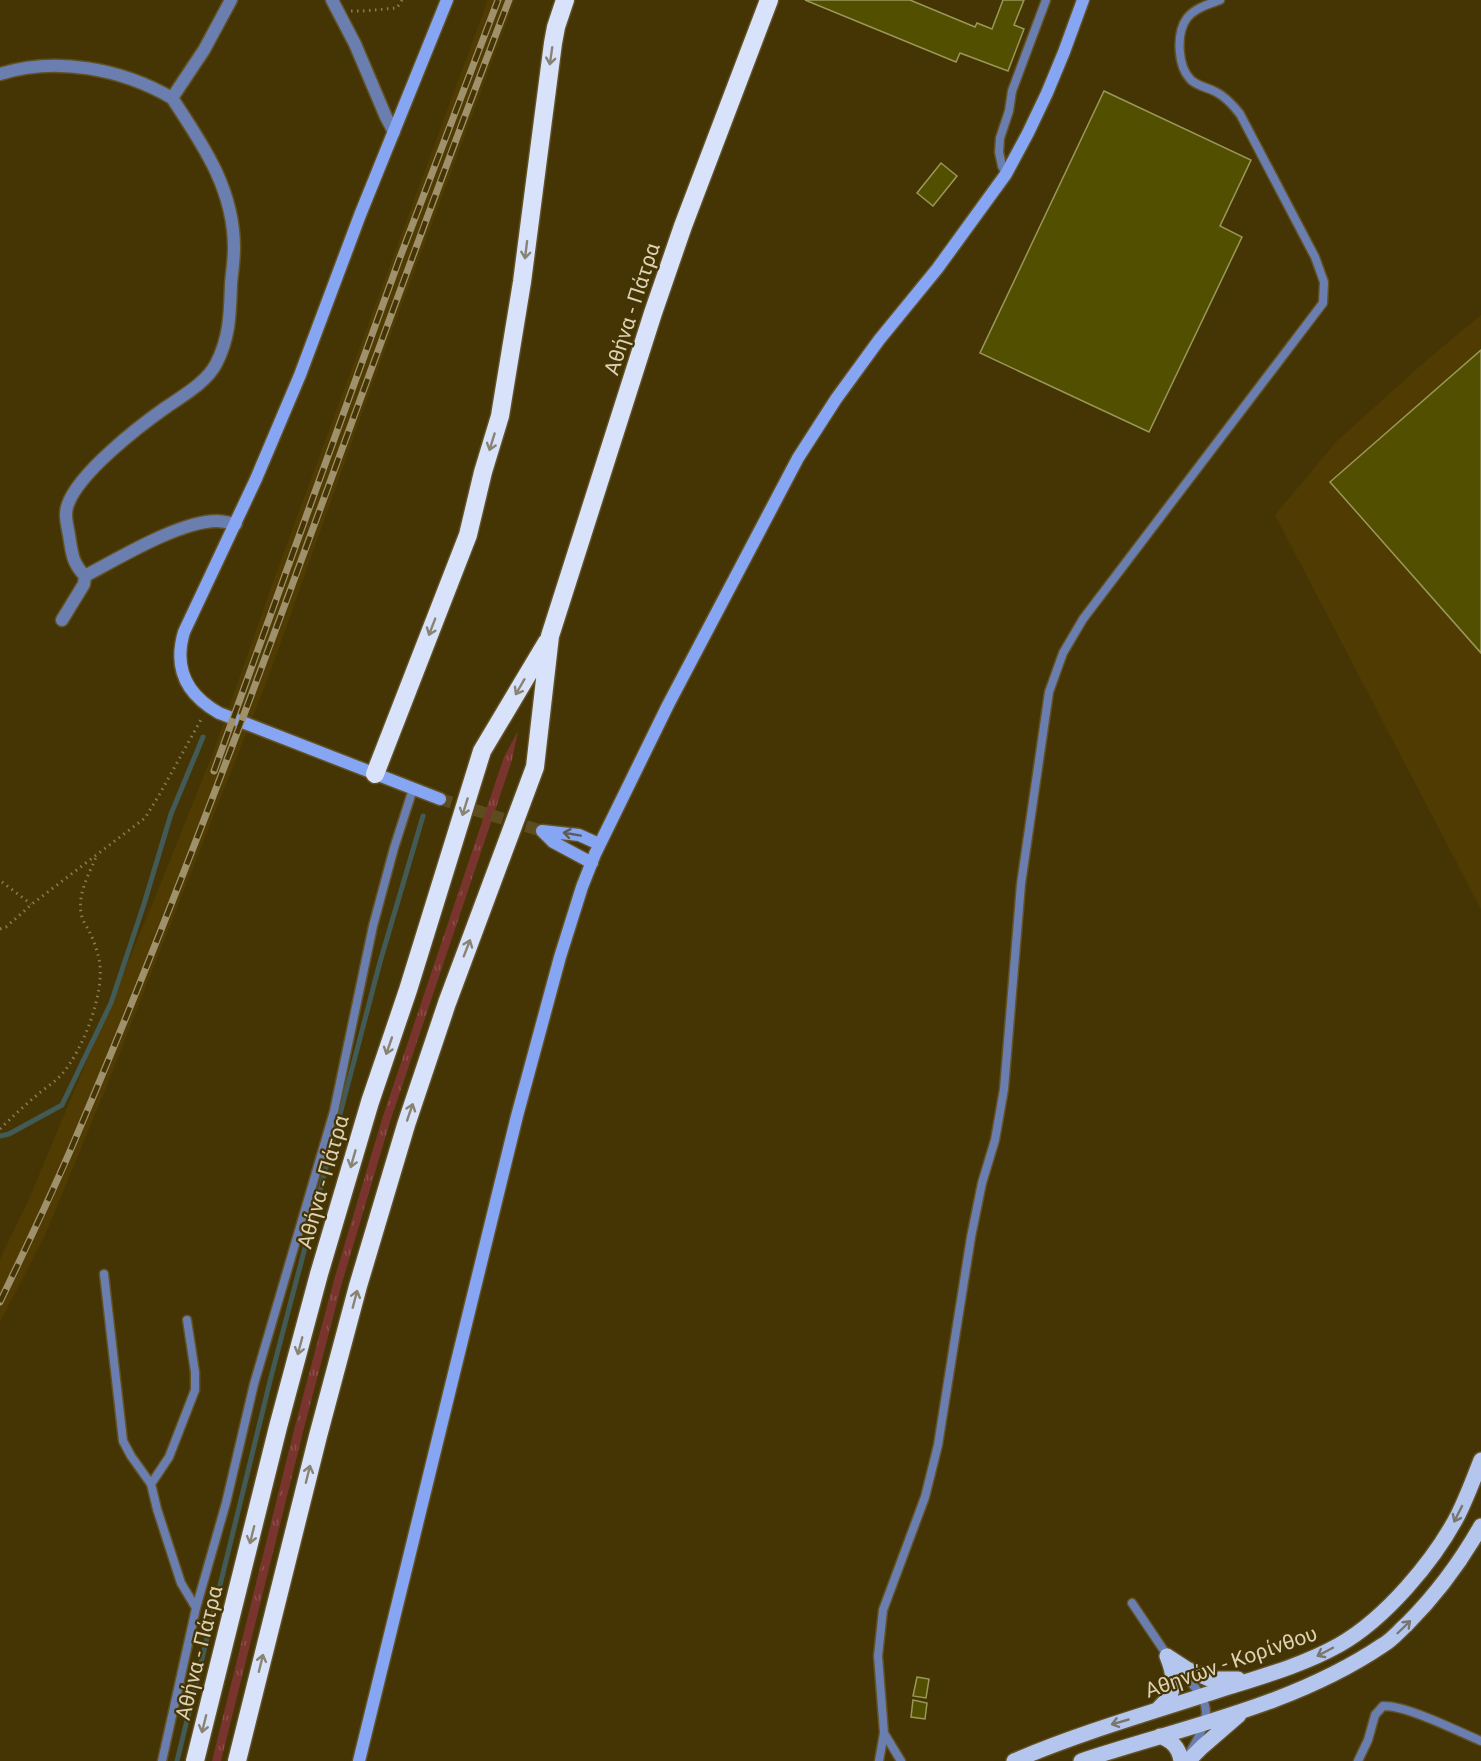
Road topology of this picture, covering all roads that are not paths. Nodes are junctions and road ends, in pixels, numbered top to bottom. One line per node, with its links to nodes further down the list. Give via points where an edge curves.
1 (231, 0): 10 (street)
2 (447, 0): 11 (street)
3 (565, 0): 17 (highway, one-way to 17, via 553,43 500,416 468,535)
4 (769, 0): 16 (highway, Αθήνα - Πάτρα, via 683,225)
5 (1046, 0): 12 (lane, via 1011,91 1010,111 1000,138 999,152)
6 (1083, 0): 12 (street, via 1047,93)
7 (1220, 0): 35 (lane, via 1188,17 1182,28 1182,65 1188,78 1228,99 1240,114 1315,257 1324,282 1323,303 1083,619 1063,653 1049,692 1021,884 995,1140 971,1237 926,1497 883,1610 878,1656)
8 (333, 2): 11 (street)
9 (0, 74): 10 (street, via 49,65 86,68 125,76)
10 (172, 98): 14 (street, via 210,158 230,211 234,247 230,324 215,366 203,380 124,440 75,490 65,516 76,567)
11 (394, 132): 13 (street, via 300,375)
12 (1006, 174): 20 (street, via 938,269 879,340 798,458)
13 (236, 524): 14 (street, via 218,521 189,526); 17 (street, via 184,632 181,666 190,690 219,713)
14 (85, 576): 15 (street)
15 (62, 620)
16 (550, 636): 39 (highway, Αθήνα - Πάτρα, one-way to 39, via 483,751 370,1102 278,1427); 40 (highway, Αθήνα - Πάτρα, one-way to 16, via 321,1425 405,1125 535,767)
17 (375, 774): 18 (street)
18 (413, 789): 19 (street); 28 (lane, via 373,926 334,1111 254,1384)
19 (440, 799)
20 (599, 844): 21 (street); 21 (street, one-way to 21, via 579,835 542,831 553,842)
21 (592, 863): 41 (street, via 560,957 517,1116)
22 (104, 1274): 25 (lane, via 123,1441)
23 (186, 1320): 25 (lane, via 195,1390 169,1457)
24 (1481, 1460): 30 (main road, Αθηνών - Κορίνθου, one-way to 30, via 1458,1515 1441,1543 1395,1600 1341,1644)
25 (151, 1484): 28 (lane, via 181,1583)
26 (1481, 1526): 32 (main road, Αθηνών - Κορίνθου, one-way to 26, via 1320,1680 1385,1645 1423,1608 1461,1560)
27 (1132, 1603): 29 (lane)
28 (196, 1608): 38 (lane)
29 (1167, 1656): 30 (main road, via 1209,1679); 31 (lane); 33 (main road, via 1173,1681 1170,1695)
30 (1259, 1678): 31 (main road, Αθηνών - Κορίνθου)
31 (1201, 1697): 33 (main road, Αθηνών - Κορίνθου); 34 (lane)
32 (1250, 1708): 34 (main road, Αθηνών - Κορίνθου); 46 (main road)
33 (1156, 1711): 44 (main road, Αθηνών - Κορίνθου, one-way to 44)
34 (1206, 1722): 36 (main road, Αθηνών - Κορίνθου); 46 (lane)
35 (884, 1733): 42 (lane); 43 (lane)
36 (1160, 1736): 45 (main road, Αθηνών - Κορίνθου); 46 (main road, via 1178,1748)
37 (1481, 1741): 47 (lane, via 1413,1713 1383,1706 1375,1714)
38 (162, 1761)
39 (195, 1761)
40 (237, 1761)
41 (359, 1761)
42 (879, 1761)
43 (901, 1761)
44 (1014, 1761)
45 (1081, 1761)
46 (1184, 1761)
47 (1358, 1761)

